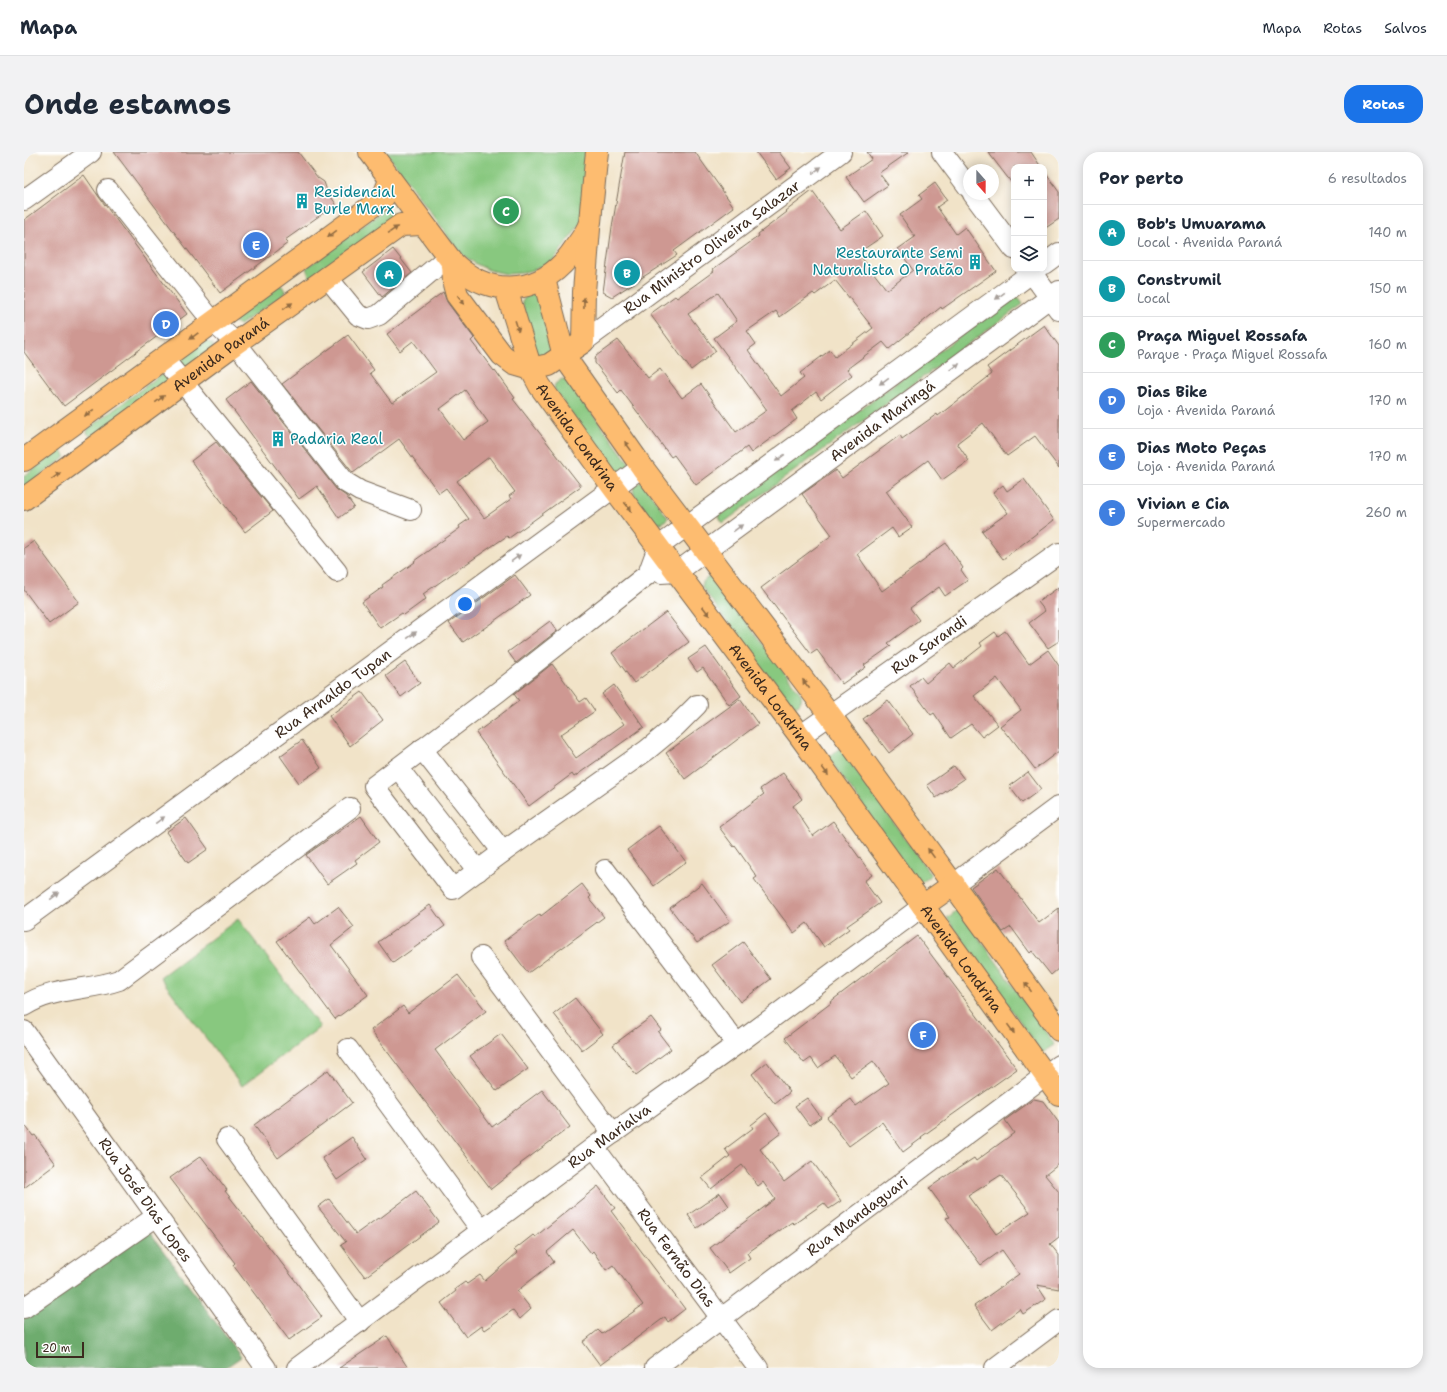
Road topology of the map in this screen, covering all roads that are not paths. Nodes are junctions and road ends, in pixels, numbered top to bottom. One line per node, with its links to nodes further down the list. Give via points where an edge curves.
1 (91, 152): 9 (street)
2 (370, 152): 6 (main road)
3 (597, 152): 11 (main road)
4 (841, 152): 26 (street, Rua Ministro Oliveira Salazar, one-way to 4)
5 (942, 152): 7 (street)
6 (390, 180): 12 (main road); 17 (main road, Avenida Paraná, one-way to 17, via 383,198)
7 (963, 180)
8 (108, 190): 25 (street)
9 (24, 200)
10 (977, 200): 13 (street)
11 (590, 223): 21 (main road, via 569,257); 26 (main road, one-way to 11)
12 (423, 224): 15 (main road); 20 (main road, Avenida Paraná, one-way to 12, via 401,225)
13 (1011, 245)
14 (1059, 253): 16 (street, Avenida Maringá)
15 (450, 260): 20 (street, via 379,315 368,319 358,315); 22 (main road, via 471,277); 31 (main road, one-way to 31, via 457,295 502,355 514,364)
16 (1047, 261)
17 (287, 267): 23 (main road); 25 (main road, Avenida Paraná)
18 (1032, 272): 30 (street, Avenida Maringá, one-way to 30)
19 (1038, 272): 24 (street)
20 (327, 277): 23 (main road, Avenida Paraná)
21 (544, 279): 22 (main road); 28 (main road)
22 (506, 289): 31 (main road, Avenida Londrina, one-way to 31)
23 (306, 292): 27 (main road, Avenida Paraná, one-way to 23)
24 (1056, 300): 33 (street, Avenida Maringá, one-way to 24)
25 (214, 322): 27 (street); 29 (main road, Avenida Paraná, one-way to 29)
26 (583, 342): 28 (main road)
27 (236, 343): 32 (main road, Avenida Paraná); 40 (street, via 345,482 360,491)
28 (564, 356): 31 (main road, via 549,366); 37 (main road, one-way to 28)
29 (163, 358): 32 (street); 34 (main road, Avenida Paraná, one-way to 34)
30 (902, 368): 33 (street); 41 (street, Avenida Maringá, one-way to 41)
31 (531, 369): 38 (main road, Avenida Londrina, via 540,386)
32 (183, 382): 35 (main road, Avenida Paraná, one-way to 32); 45 (street)
33 (921, 393): 43 (street, Avenida Maringá, one-way to 33)
34 (68, 428): 35 (main road); 36 (main road, Avenida Paraná)
35 (87, 453): 39 (main road, Avenida Paraná, one-way to 35)
36 (24, 460)
37 (642, 467): 38 (street, Rua Arnaldo Tupan); 41 (main road)
38 (613, 487): 42 (main road, Avenida Londrina, one-way to 42); 60 (street, Rua Arnaldo Tupan, one-way to 38)
39 (24, 499)
40 (411, 510)
41 (688, 526): 42 (street, Avenida Maringá); 43 (main road)
42 (658, 547): 46 (main road, Avenida Londrina); 47 (street)
43 (706, 551): 46 (street, Avenida Maringá); 49 (main road, one-way to 43)
44 (1059, 553): 49 (street, Rua Sarandi)
45 (337, 572)
46 (677, 572): 47 (street); 50 (main road, Avenida Londrina, one-way to 50)
47 (648, 574): 51 (street)
48 (697, 705): 55 (street, via 647,750)
49 (830, 715): 50 (street, Rua Sarandi); 58 (main road, one-way to 49)
50 (800, 736): 59 (main road, Avenida Londrina, one-way to 59)
51 (422, 749): 52 (street); 55 (street)
52 (398, 768): 57 (street); 57 (street, via 374,786 448,883 453,889)
53 (1059, 806): 58 (street)
54 (350, 808): 62 (street, via 119,980 104,986 49,994)
55 (503, 852): 57 (street)
56 (605, 870): 65 (street)
57 (478, 871)
58 (954, 884): 59 (main road); 63 (main road, one-way to 58)
59 (923, 906): 65 (street, Rua Marialva); 67 (main road, Avenida Londrina, one-way to 67)
60 (24, 920)
61 (481, 957): 69 (street)
62 (24, 1006)
63 (1059, 1030)
64 (24, 1031): 72 (street, Rua José Dias Lopes)
65 (737, 1044): 69 (street, Rua Marialva)
66 (348, 1049): 73 (street)
67 (1052, 1070): 68 (main road, Avenida Londrina); 75 (street, Rua Mandaguari)
68 (1059, 1094)
69 (614, 1133): 71 (street, Rua Marialva)
70 (226, 1139): 77 (street)
71 (594, 1147): 73 (street, Rua Marialva); 75 (street, Rua Fernão Dias)
72 (157, 1216): 74 (street); 78 (street, Rua José Dias Lopes)
73 (482, 1231): 77 (street, Rua Marialva)
74 (24, 1308)
75 (722, 1319): 80 (street, Rua Mandaguari); 81 (street, Rua Fernão Dias)
76 (1059, 1320): 82 (street)
77 (360, 1322): 79 (street, Rua Marialva)
78 (266, 1368)
79 (298, 1368)
80 (655, 1368)
81 (758, 1368)
82 (995, 1368)

